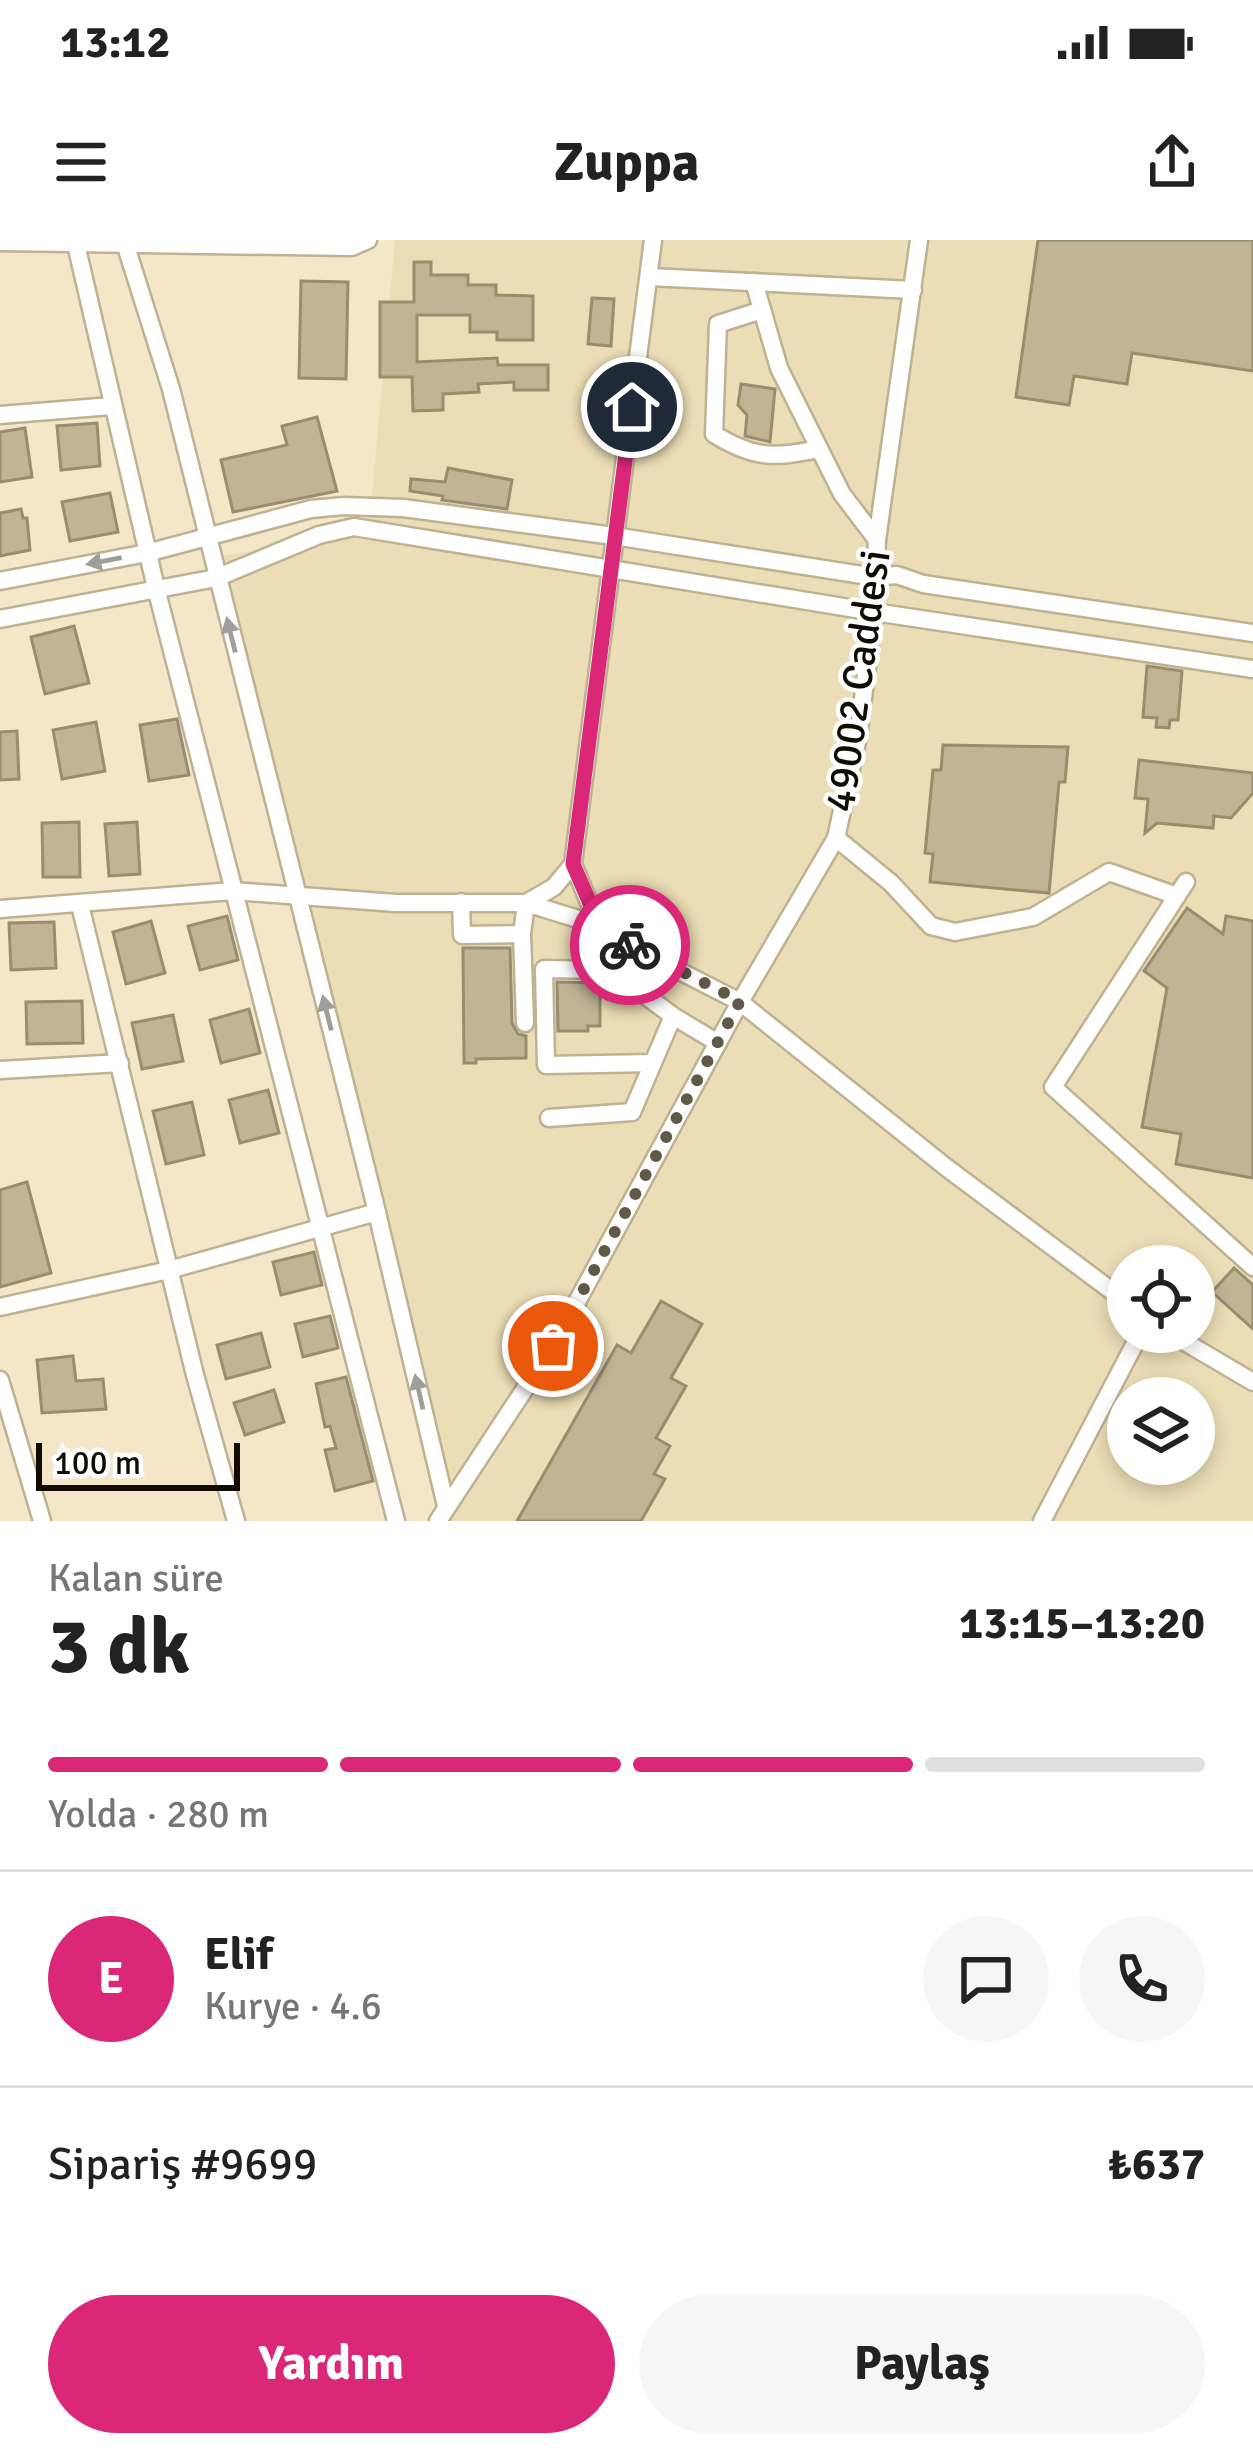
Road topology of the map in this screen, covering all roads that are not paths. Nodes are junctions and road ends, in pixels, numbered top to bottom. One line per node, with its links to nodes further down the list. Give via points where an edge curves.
1 (368, 240): 5 (street, via 352,247)
2 (652, 240): 7 (street)
3 (919, 240): 9 (street, 49002 Caddesi)
4 (75, 241): 5 (street); 6 (street); 11 (street)
5 (124, 241): 15 (street)
6 (0, 242)
7 (650, 278): 8 (street); 14 (street)
8 (754, 282): 9 (street); 10 (street)
9 (914, 290): 16 (street, 49002 Caddesi)
10 (762, 310): 13 (street, via 779,368); 13 (street, via 718,324 714,434 742,452 779,457)
11 (111, 406): 12 (street); 17 (street)
12 (0, 415)
13 (819, 449): 16 (street)
14 (614, 536): 15 (street, via 344,506); 18 (street); 19 (street)
15 (208, 539): 17 (street); 20 (street)
16 (877, 540): 19 (street, 49002 Caddesi)
17 (147, 553): 21 (street, one-way to 21); 22 (street)
18 (609, 570): 20 (street, via 354,526); 23 (street); 28 (street)
19 (875, 577): 23 (street, 49002 Caddesi); 25 (street)
20 (216, 578): 22 (street); 30 (street, one-way to 20)
21 (0, 581)
22 (156, 588): 24 (street); 29 (street)
23 (874, 612): 26 (street); 27 (street, 49002 Caddesi)
24 (0, 619)
25 (1253, 633)
26 (1253, 669)
27 (836, 838): 37 (street, 49002 Caddesi); 47 (street, via 931,926 955,932 1033,917 1109,872 1181,889 1053,1088)
28 (573, 864): 32 (street); 35 (street)
29 (233, 891): 30 (street); 33 (street); 46 (street)
30 (298, 898): 31 (street); 45 (street, one-way to 30)
31 (461, 902): 32 (street); 36 (street, via 462,935)
32 (526, 903): 35 (street); 36 (street)
33 (80, 905): 34 (street); 42 (street)
34 (0, 909)
35 (602, 931): 37 (street)
36 (522, 934): 39 (street)
37 (740, 1001): 40 (street, 49002 Caddesi); 49 (street)
38 (673, 1016): 40 (street); 41 (street); 41 (street, via 611,970 544,969 547,1065)
39 (525, 1023)
40 (718, 1043): 55 (street, 49002 Caddesi, via 553,1346)
41 (653, 1063): 44 (street, via 632,1112)
42 (119, 1064): 43 (street); 48 (street)
43 (0, 1070)
44 (549, 1118)
45 (377, 1213): 46 (street); 55 (street, one-way to 45)
46 (319, 1228): 48 (street); 58 (street)
47 (1253, 1267)
48 (169, 1270): 50 (street); 57 (street)
49 (1107, 1287)
50 (0, 1307)
51 (1130, 1353): 59 (street)
52 (1204, 1353): 54 (street)
53 (0, 1380): 56 (street)
54 (1253, 1382)
55 (442, 1514)
56 (42, 1521)
57 (236, 1521)
58 (396, 1521)
59 (1042, 1521)

